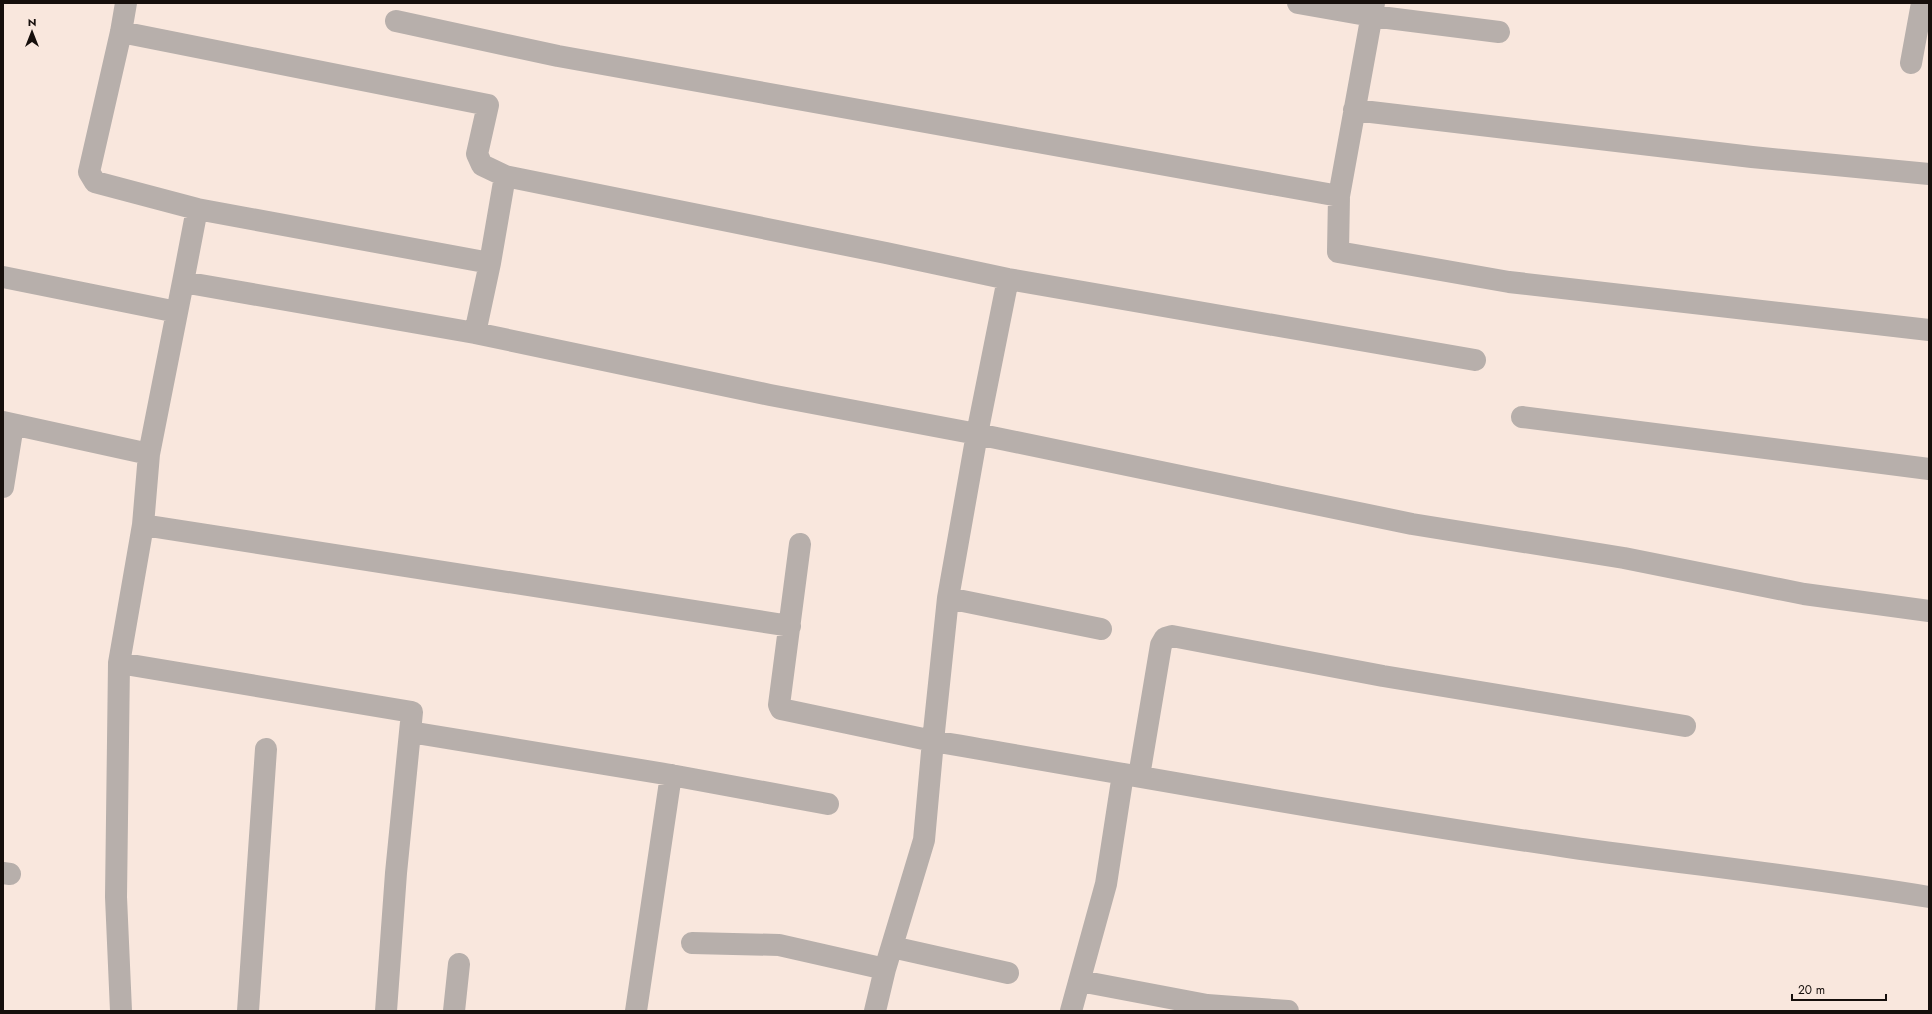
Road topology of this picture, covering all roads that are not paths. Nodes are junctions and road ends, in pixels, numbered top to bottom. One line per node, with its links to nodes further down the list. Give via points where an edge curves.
1 (126, 3): 6 (street)
2 (1298, 3): 4 (street)
3 (1922, 3): 8 (street)
4 (1373, 10): 7 (street); 9 (street)
5 (396, 21): 12 (street, via 558,56)
6 (121, 32): 11 (street, via 488,105 477,154 482,166); 13 (street, via 89,172 95,182)
7 (1499, 32)
8 (1910, 63)
9 (1354, 110): 10 (street, via 1752,157); 12 (street)
10 (1929, 174)
11 (504, 176): 14 (street); 16 (street)
12 (1339, 196): 19 (street, via 1338,252 1510,282)
13 (197, 209): 14 (street); 17 (street)
14 (490, 264): 20 (street)
15 (3, 276): 18 (street)
16 (1008, 279): 21 (street); 24 (street)
17 (183, 282): 18 (street); 20 (street)
18 (177, 312): 25 (street)
19 (1929, 330)
20 (475, 334): 24 (street, via 770,395)
21 (1475, 360)
22 (1522, 417): 26 (street)
23 (8, 424): 25 (street); 27 (street)
24 (977, 434): 30 (street); 31 (street, via 1412,524 1624,558 1804,594)
25 (149, 454): 28 (street)
26 (1929, 469)
27 (3, 486)
28 (143, 525): 32 (street); 34 (street)
29 (800, 544): 32 (street)
30 (948, 598): 33 (street); 37 (street)
31 (1929, 611)
32 (790, 626): 37 (street, via 780,709)
33 (1101, 629)
34 (119, 663): 36 (street, via 412,712); 49 (street, via 116,897)
35 (1685, 726): 40 (street, via 1383,676 1172,636 1165,638 1161,645)
36 (410, 732): 39 (street); 51 (street)
37 (932, 741): 40 (street); 44 (street, via 924,840)
38 (266, 749): 50 (street)
39 (671, 775): 41 (street); 53 (street)
40 (1131, 775): 42 (street, via 1568,847 1858,885); 48 (street)
41 (828, 804)
42 (1929, 897)
43 (692, 943): 46 (street, via 778,945)
44 (892, 948): 46 (street); 47 (street)
45 (459, 964): 52 (street)
46 (885, 969): 54 (street)
47 (1008, 973)
48 (1080, 981): 55 (street); 56 (street, via 1207,1005)
49 (121, 1011)
50 (248, 1011)
51 (386, 1011)
52 (454, 1011)
53 (636, 1011)
54 (875, 1011)
55 (1071, 1011)
56 (1288, 1011)

